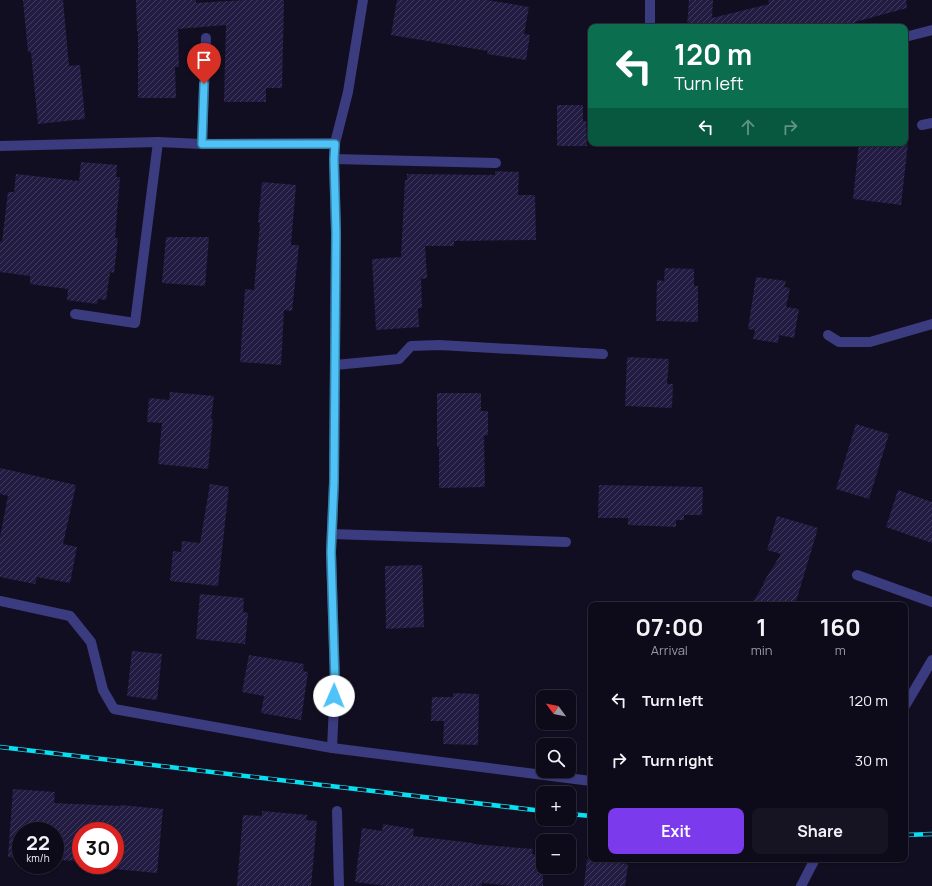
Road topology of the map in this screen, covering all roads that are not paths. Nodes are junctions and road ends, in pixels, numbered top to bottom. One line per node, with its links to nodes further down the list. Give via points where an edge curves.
1 (363, 0): 11 (street, via 348,92)
2 (650, 0): 3 (street)
3 (650, 24)
4 (932, 30): 5 (street)
5 (908, 36)
6 (206, 38): 10 (street)
7 (932, 122): 8 (street)
8 (922, 125)
9 (158, 142): 10 (street); 12 (street); 15 (street, via 136,323)
10 (202, 144): 11 (street)
11 (335, 144): 13 (street)
12 (0, 146)
13 (334, 159): 14 (street); 19 (street)
14 (496, 163)
15 (75, 314)
16 (932, 324): 17 (street, via 870,342 839,342)
17 (828, 335)
18 (603, 354): 19 (street, via 439,344 411,346 399,359)
19 (334, 365): 20 (street)
20 (332, 534): 21 (street); 27 (street, via 335,683)
21 (566, 542)
22 (856, 575): 24 (street)
23 (0, 601): 27 (street, via 70,616 91,642 103,690 114,709)
24 (932, 602)
25 (932, 660): 26 (street)
26 (908, 701)
27 (332, 748): 28 (street)
28 (588, 781)
29 (337, 810): 31 (street)
30 (813, 862): 32 (street)
31 (339, 886)
32 (801, 886)

